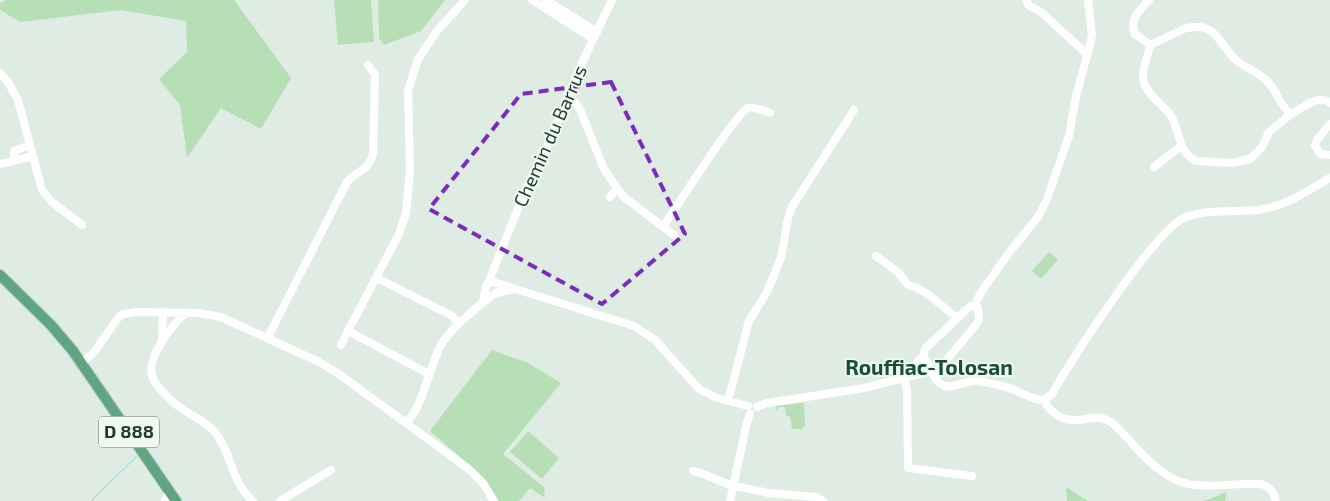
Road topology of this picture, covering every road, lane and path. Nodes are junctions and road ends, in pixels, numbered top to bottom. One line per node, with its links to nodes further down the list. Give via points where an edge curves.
1 (465, 0): 34 (street, via 437,31 418,59 408,90 410,171 406,213 400,234)
2 (532, 0): 8 (street)
3 (546, 0): 8 (street)
4 (612, 0): 8 (street, Chemin du Barrus)
5 (1088, 0): 10 (street, via 1092,34)
6 (1149, 0): 9 (street, via 1135,16 1133,25 1135,34)
7 (1028, 3): 10 (street)
8 (595, 36): 13 (street, Chemin du Barrus)
9 (1150, 46): 17 (street, via 1186,28 1205,28 1235,59 1266,79 1282,106); 20 (street, via 1143,75 1144,86 1172,118)
10 (1088, 56): 36 (street, via 1069,136 1043,209 1008,254)
11 (368, 65): 43 (street, via 375,75 371,162 347,182)
12 (0, 73): 19 (street, via 18,100)
13 (568, 95): 27 (street, via 579,107 604,169); 35 (street, Chemin du Barrus, via 493,274)
14 (1330, 103): 17 (street, via 1324,99 1317,100)
15 (854, 110): 53 (street, via 792,207 781,258 767,292 749,321)
16 (770, 113): 30 (street, via 753,107 746,109 726,133)
17 (1291, 114): 20 (street, via 1269,132 1255,156 1244,161 1197,161)
18 (1330, 124): 21 (street, via 1315,146 1320,154)
19 (30, 145): 22 (street); 23 (street, via 14,151)
20 (1181, 146): 25 (street)
21 (1330, 155)
22 (33, 156): 23 (street); 29 (street, via 46,196)
23 (14, 160): 24 (street)
24 (0, 164)
25 (1154, 167)
26 (1330, 176): 52 (street, via 1283,204 1259,210 1200,213 1186,217 1170,228 1144,258 1052,394)
27 (617, 188): 28 (street); 30 (street)
28 (610, 197)
29 (82, 225)
30 (663, 227): 31 (street)
31 (674, 235)
32 (876, 256): 39 (street, via 898,272 908,285 929,295)
33 (1, 277): 47 (main road, D 888, via 51,325)
34 (377, 278): 40 (street, via 452,316); 42 (street)
35 (493, 288): 40 (street, via 483,302); 53 (street, via 515,289 634,326 659,344 694,385)
36 (976, 304): 39 (street); 48 (street, via 978,320 975,326 939,369)
37 (165, 312): 38 (street); 41 (street); 44 (street); 47 (street, via 120,315 95,351)
38 (186, 313): 41 (street); 43 (street, via 221,317)
39 (957, 318): 46 (street, via 925,349)
40 (459, 323): 49 (street, via 447,334)
41 (171, 329): 44 (street)
42 (348, 331): 45 (street); 49 (street)
43 (268, 337): 55 (street, via 339,374)
44 (162, 339): 64 (street, via 151,366 154,380 173,402 214,431 236,481)
45 (342, 345)
46 (923, 358): 48 (street); 50 (street, via 917,364)
47 (82, 363): 60 (main road, D 888)
48 (931, 371): 50 (street); 52 (street, via 945,386 979,381)
49 (429, 374): 55 (street, via 413,416)
50 (918, 374): 51 (street)
51 (904, 379): 54 (street, via 767,403 757,407 756,412); 58 (street, via 907,389 908,468)
52 (1044, 400): 69 (street, via 1052,412 1071,421 1093,417 1111,422 1159,469 1182,483 1261,484 1269,487)
53 (728, 401): 54 (street)
54 (749, 410): 59 (street)
55 (406, 422): 66 (street, via 477,476)
56 (330, 470): 65 (street)
57 (693, 472): 59 (street)
58 (972, 476)
59 (733, 486): 61 (street); 67 (street)
60 (169, 491): 62 (street); 63 (main road, D 888)
61 (768, 497): 68 (street, via 809,496)
62 (165, 501)
63 (176, 501)
64 (253, 501)
65 (280, 501)
66 (494, 501)
67 (730, 501)
68 (823, 501)
69 (1276, 501)

